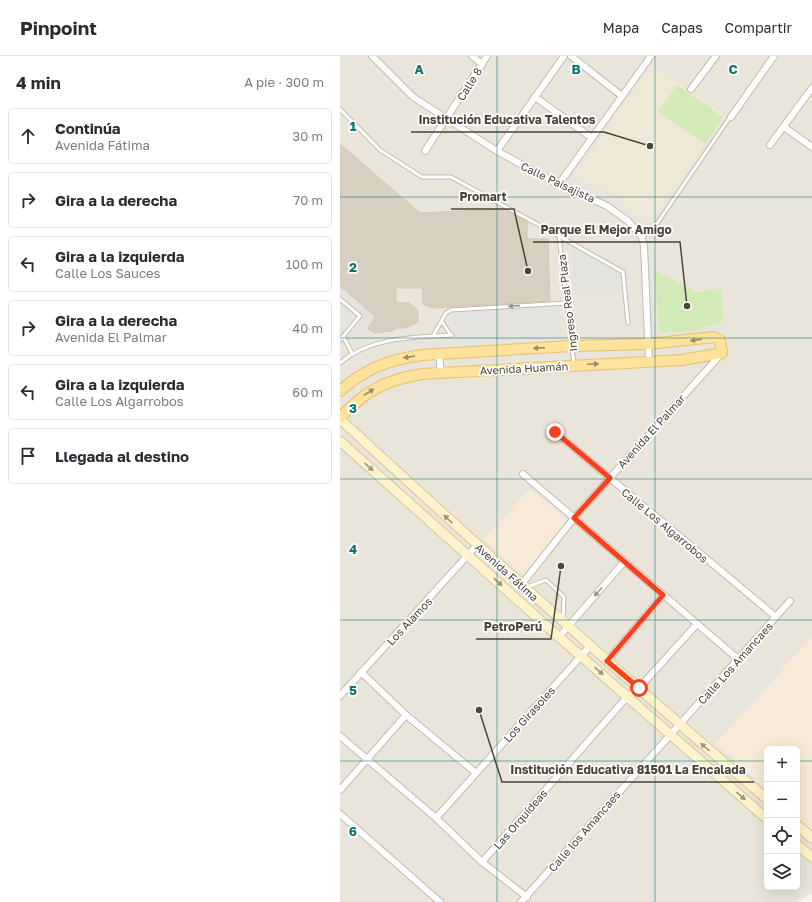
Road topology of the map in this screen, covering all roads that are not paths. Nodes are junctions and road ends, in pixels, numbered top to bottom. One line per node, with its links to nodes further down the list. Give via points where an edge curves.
1 (372, 56): 16 (street, Calle Paisajista, via 412,97)
2 (472, 56): 9 (street)
3 (487, 56): 9 (street, Calle 8)
4 (564, 56): 13 (street)
5 (571, 56): 12 (street)
6 (651, 56): 12 (street)
7 (716, 56): 11 (street)
8 (774, 56): 15 (street)
9 (482, 64): 16 (street, Calle 8)
10 (812, 88): 17 (street)
11 (691, 89)
12 (622, 96): 18 (street)
13 (535, 97): 18 (street); 22 (street)
14 (340, 109): 24 (lane, via 380,150 422,177 451,176)
15 (731, 117): 25 (lane, via 654,228)
16 (447, 119): 21 (street, Calle 8); 22 (street, Calle Paisajista)
17 (784, 127): 19 (street); 20 (street)
18 (592, 138): 23 (street)
19 (770, 146)
20 (812, 147)
21 (425, 151)
22 (497, 151): 23 (street, Calle Paisajista)
23 (559, 184): 25 (street, Calle Paisajista, via 607,206 628,221)
24 (559, 236): 27 (lane, Ingreso Real Plaza); 29 (lane, via 623,272)
25 (642, 237): 33 (street)
26 (340, 299): 30 (lane, via 360,316)
27 (566, 303): 28 (lane, one-way to 28, via 450,310); 34 (lane, Ingreso Real Plaza)
28 (442, 322): 31 (lane); 31 (lane, via 452,335)
29 (628, 323)
30 (343, 336): 32 (lane); 35 (lane)
31 (433, 336): 35 (lane, via 399,338)
32 (340, 340)
33 (648, 344): 34 (main road, Avenida Huamán); 36 (main road, Avenida Huamán, one-way to 33, via 717,337); 38 (street)
34 (572, 346): 37 (main road, Avenida Huamán, one-way to 37); 40 (lane, Ingreso Real Plaza)
35 (352, 353): 39 (lane)
36 (722, 353): 38 (main road, Avenida Huamán, via 682,360); 48 (street, Avenida El Palmar)
37 (439, 354): 41 (street); 42 (main road, Avenida Huamán, one-way to 42, via 398,359 378,365)
38 (649, 362): 40 (main road, Avenida Huamán, one-way to 38)
39 (340, 363)
40 (574, 365): 41 (main road, Avenida Huamán)
41 (440, 373): 43 (main road, Avenida Huamán, one-way to 41, via 368,392 386,382)
42 (340, 391)
43 (340, 418): 47 (main road, Avenida Fátima)
44 (555, 432): 48 (street, Calle Los Algarrobos)
45 (340, 441): 49 (main road, Avenida Fátima, one-way to 49)
46 (523, 474): 50 (street)
47 (402, 476): 49 (main road); 51 (main road, Avenida Fátima, one-way to 47)
48 (610, 478): 50 (street, Avenida El Palmar); 57 (street, Calle Los Algarrobos)
49 (392, 487): 52 (main road, Avenida Fátima)
50 (574, 518): 53 (street); 54 (street, Avenida El Palmar)
51 (477, 545): 52 (street, Los Alamos); 54 (main road, Avenida Fátima)
52 (469, 556): 60 (main road, Avenida Fátima, one-way to 60); 65 (street, Los Alamos)
53 (624, 562): 55 (street); 58 (street, one-way to 58)
54 (523, 586): 58 (main road, Avenida Fátima); 58 (lane, via 546,580 564,597)
55 (663, 595): 59 (street); 64 (street)
56 (790, 601): 57 (street, Calle Los Amancaes)
57 (776, 617): 63 (street, Calle Los Amancaes)
58 (565, 624): 60 (street); 61 (main road, Avenida Fátima)
59 (696, 624): 63 (street); 66 (street, Las Orquídeas)
60 (559, 637): 62 (main road, Avenida Fátima)
61 (590, 646): 62 (street, Los Girasoles); 64 (main road, Avenida Fátima)
62 (582, 656): 68 (main road, Avenida Fátima, one-way to 68); 74 (street, Los Girasoles)
63 (738, 659): 70 (street, Calle Los Amancaes)
64 (607, 661): 66 (main road, Avenida Fátima)
65 (361, 672): 67 (street, Los Alamos); 69 (street)
66 (639, 688): 68 (street, Las Orquídeas); 70 (main road, Avenida Fátima)
67 (340, 696)
68 (627, 697): 71 (main road, Avenida Fátima); 84 (street, Las Orquídeas)
69 (406, 715): 73 (street); 74 (street)
70 (680, 725): 71 (street, Calle los Amancaes); 76 (main road, Avenida Fátima, one-way to 70)
71 (670, 734): 79 (main road, Avenida Fátima, one-way to 79); 85 (street, Calle los Amancaes)
72 (340, 736): 73 (street)
73 (366, 758): 75 (street); 78 (street)
74 (476, 773): 78 (street, Los Girasoles)
75 (340, 790)
76 (764, 796)
77 (340, 814): 86 (street)
78 (436, 818): 84 (street)
79 (766, 818)
80 (800, 828): 81 (main road)
81 (812, 838)
82 (800, 847): 83 (main road)
83 (812, 857)
84 (482, 862): 85 (street)
85 (527, 897): 87 (street, Calle los Amancaes)
86 (440, 902)
87 (521, 902)

